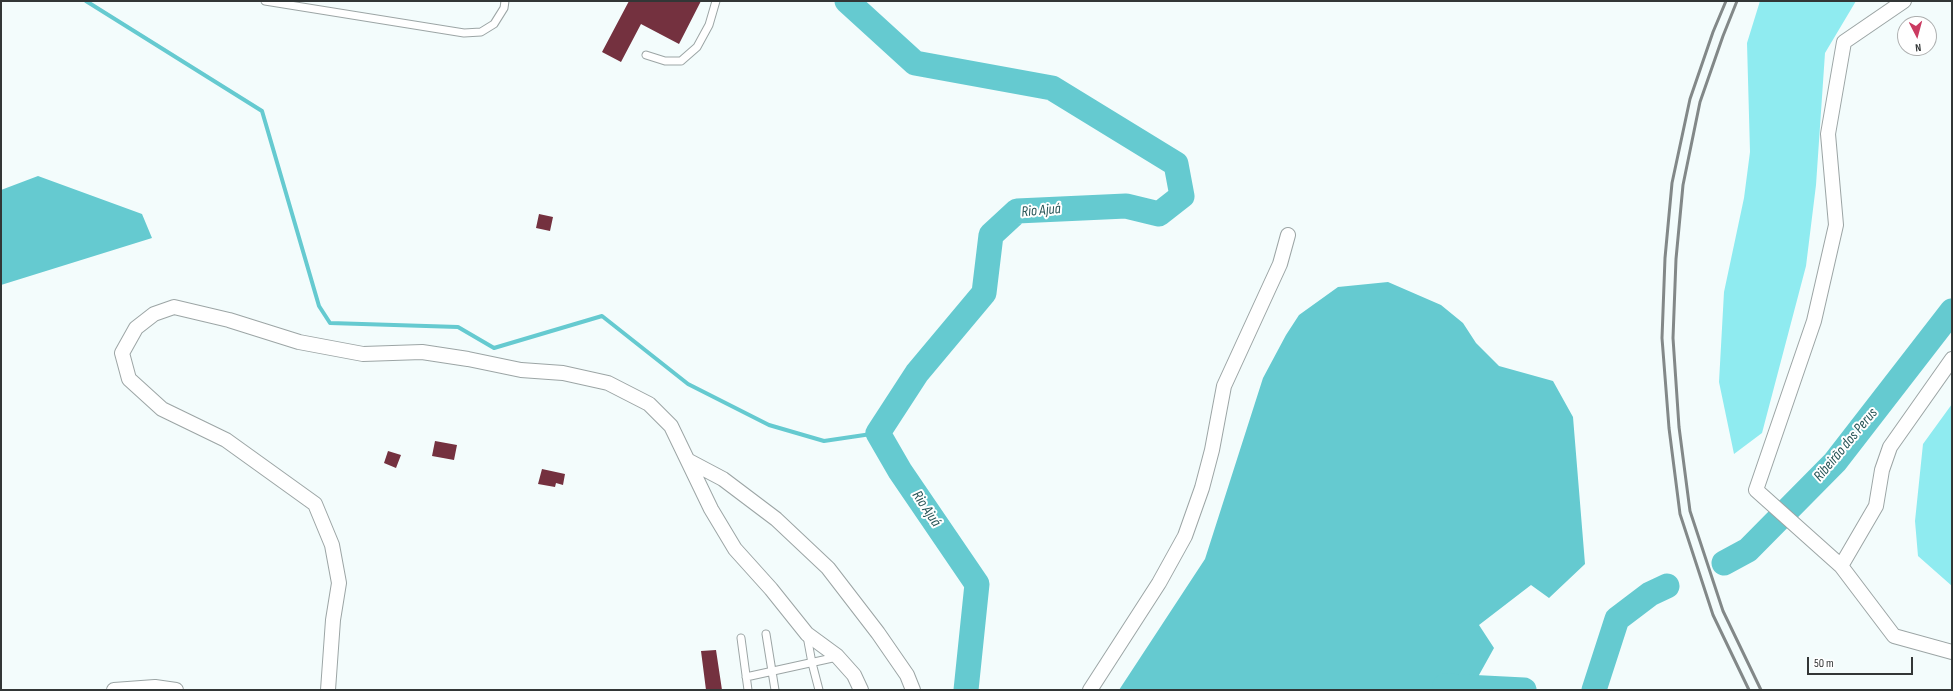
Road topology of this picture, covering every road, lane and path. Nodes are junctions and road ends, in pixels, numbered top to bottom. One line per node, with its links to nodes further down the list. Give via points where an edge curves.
1 (265, 1): 2 (lane, via 464,33 481,32 494,24 504,8)
2 (505, 1)
3 (716, 1): 5 (lane, via 709,25 698,47 681,61 665,61)
4 (1904, 1): 9 (street, via 1844,42 1828,134 1836,225 1814,321 1756,490)
5 (646, 55)
6 (1288, 235): 26 (street, via 1280,264 1224,386 1212,450 1185,536 1159,583)
7 (1952, 359): 9 (street, via 1890,447 1882,470 1876,506)
8 (689, 461): 11 (street, via 711,509 735,549); 20 (street, via 671,426 649,404 608,383 562,373 521,370 422,352 364,354 299,342 229,320 174,307 154,314 136,328 122,353 129,379 162,409 226,440 315,504 332,545 339,583 332,620); 25 (street, via 723,479 776,519 828,568 878,633 907,675)
9 (1841, 566): 13 (street, via 1894,636)
10 (766, 634): 16 (lane)
11 (807, 634): 14 (street); 15 (lane)
12 (741, 638): 17 (lane)
13 (1952, 652)
14 (837, 656): 15 (lane); 24 (street, via 854,674)
15 (812, 663): 16 (lane); 23 (lane)
16 (772, 672): 17 (lane); 22 (lane)
17 (746, 677): 21 (lane)
18 (114, 690): 19 (street, via 155,687)
19 (176, 690)
20 (328, 690)
21 (748, 690)
22 (775, 690)
23 (818, 690)
24 (861, 690)
25 (913, 690)
26 (1090, 690)

